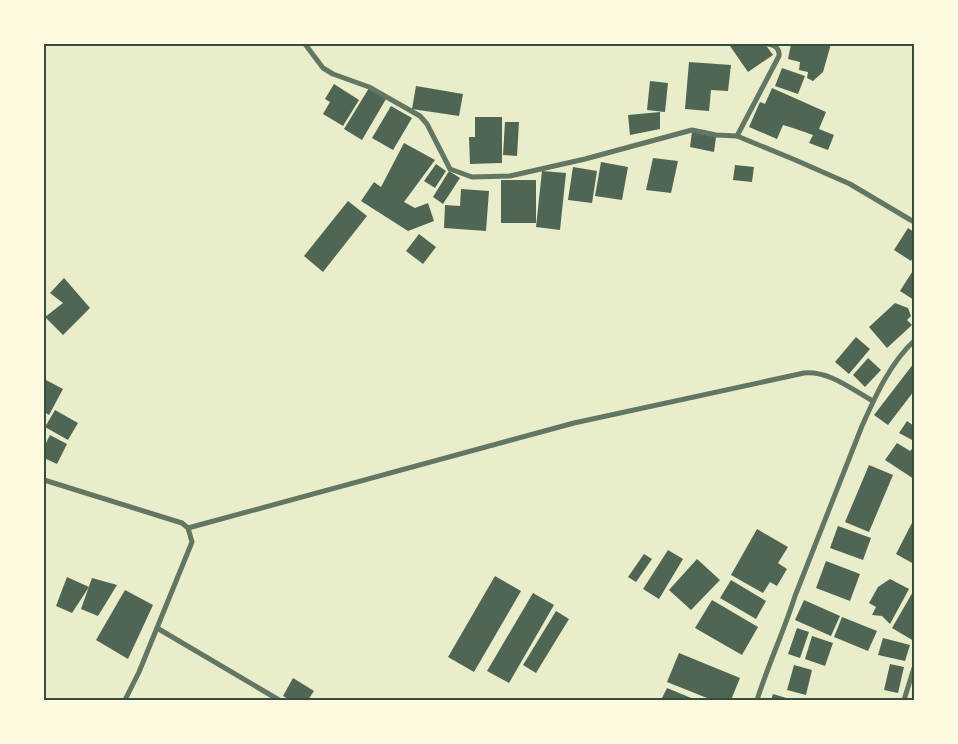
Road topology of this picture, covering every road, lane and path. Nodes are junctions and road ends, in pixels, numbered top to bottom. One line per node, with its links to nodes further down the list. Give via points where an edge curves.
1 (305, 44): 3 (street, via 317,61 333,74 369,87 420,116 450,168 472,177 510,176 692,130)
2 (768, 44): 3 (street, via 777,48 779,56)
3 (737, 136): 4 (street, via 850,184)
4 (914, 222)
5 (914, 341): 6 (street, via 903,352)
6 (873, 402): 8 (street, via 832,378 822,374 804,374 574,423); 13 (street, via 798,587)
7 (44, 480): 8 (street, via 182,523)
8 (188, 528): 9 (street, via 192,542)
9 (157, 628): 11 (street); 12 (street)
10 (914, 668): 14 (street)
11 (125, 700)
12 (279, 700)
13 (757, 700)
14 (904, 700)

